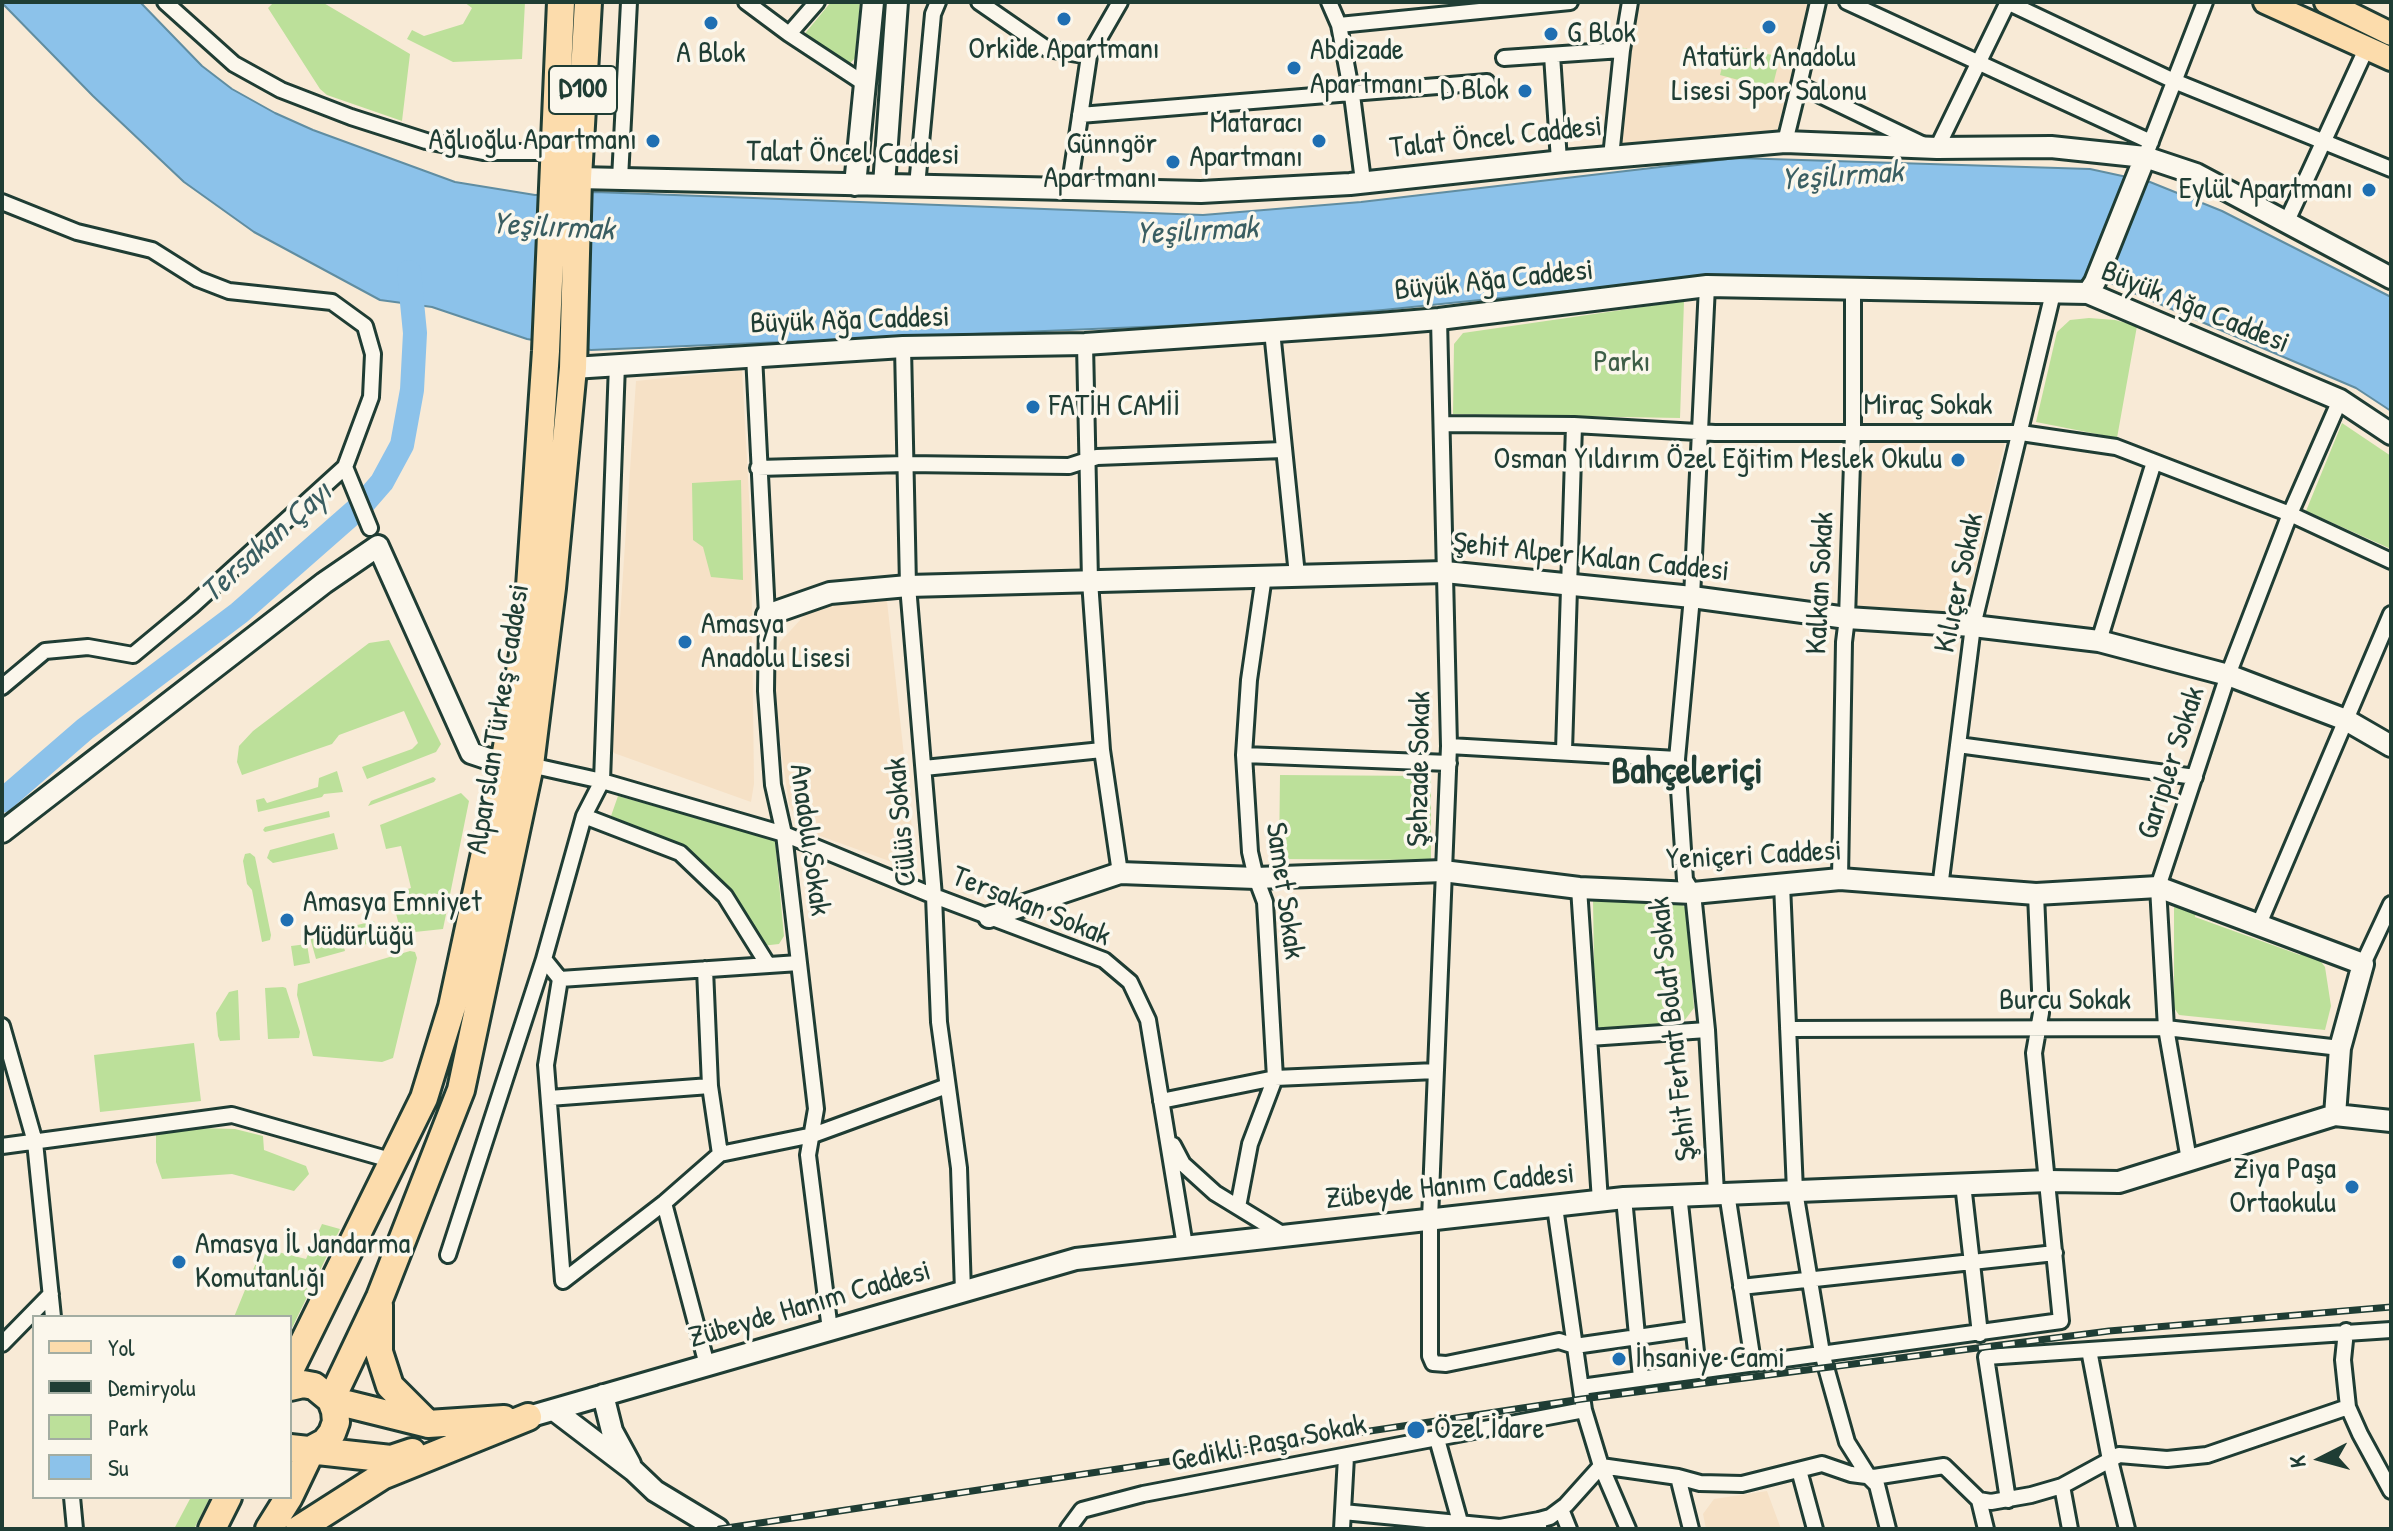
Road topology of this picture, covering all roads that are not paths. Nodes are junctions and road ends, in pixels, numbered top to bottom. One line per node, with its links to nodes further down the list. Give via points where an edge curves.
1 (165, 2): 40 (street, via 234,64 281,90 351,117 483,152)
2 (561, 2): 40 (highway, D100)
3 (588, 2): 47 (highway, D100)
4 (629, 2): 45 (street)
5 (746, 2): 22 (street)
6 (817, 2): 22 (street)
7 (873, 2): 33 (street)
8 (897, 2): 49 (street)
9 (938, 2): 50 (street)
10 (979, 2): 27 (street, via 1047,49)
11 (1120, 2): 27 (street)
12 (1329, 2): 21 (street)
13 (1570, 2): 21 (street)
14 (1630, 2): 25 (street)
15 (1818, 2): 34 (street)
16 (1847, 2): 30 (street)
17 (2008, 2): 30 (street); 31 (street)
18 (2205, 2): 31 (street)
19 (2265, 2): 24 (main road)
20 (2326, 2): 23 (main road)
21 (1339, 25): 35 (street)
22 (789, 34): 33 (street)
23 (2391, 34)
24 (2367, 47): 29 (main road); 37 (street)
25 (1622, 50): 26 (street); 41 (street)
26 (1552, 55): 28 (street); 43 (street)
27 (1089, 56): 36 (street)
28 (1504, 58)
29 (2391, 59)
30 (1979, 63): 39 (street); 42 (street)
31 (2174, 81): 37 (street); 42 (street)
32 (1487, 82): 35 (street)
33 (865, 84): 48 (street)
34 (1799, 85): 38 (street); 39 (street)
35 (1352, 95): 36 (street); 46 (street)
36 (1080, 115): 51 (street)
37 (2324, 139): 44 (street); 53 (street)
38 (1785, 142): 39 (street, Talat Öncel Caddesi); 41 (street, Talat Öncel Caddesi)
39 (1934, 148): 42 (street, Talat Öncel Caddesi, via 2051,147)
40 (554, 152): 47 (highway, D100)
41 (1611, 157): 43 (street, Talat Öncel Caddesi)
42 (2145, 157): 53 (street, Talat Öncel Caddesi, via 2196,174); 56 (street)
43 (1559, 161): 46 (street, Talat Öncel Caddesi)
44 (2391, 169)
45 (620, 179): 47 (street, Talat Öncel Caddesi); 48 (street, Talat Öncel Caddesi)
46 (1363, 181): 51 (street, Talat Öncel Caddesi, via 1201,192)
47 (569, 185): 64 (highway, D100); 105 (highway, Alparslan Türkeş Caddesi / D100, via 546,351)
48 (855, 185): 49 (street, Talat Öncel Caddesi)
49 (884, 185): 50 (street, Talat Öncel Caddesi)
50 (917, 186): 51 (street, Talat Öncel Caddesi)
51 (1069, 190)
52 (2, 202): 77 (street, via 77,232 152,250 229,291 332,302 365,326 373,354 371,397)
53 (2287, 221): 54 (street, Talat Öncel Caddesi)
54 (2391, 278)
55 (1707, 286): 57 (street, Büyük Ağa Caddesi); 59 (street, Büyük Ağa Caddesi); 69 (street, Şehit Ferhat Bolat Sokak)
56 (2092, 288): 58 (street, Büyük Ağa Caddesi); 66 (street, Büyük Ağa Caddesi)
57 (1853, 289): 58 (street, Büyük Ağa Caddesi); 70 (street, Kalkan Sokak)
58 (2053, 293): 71 (street, Kılıçer Sokak)
59 (1439, 319): 60 (street, Büyük Ağa Caddesi); 67 (street, Şehzade Sokak)
60 (1272, 331): 61 (street, Büyük Ağa Caddesi); 73 (street)
61 (1085, 344): 62 (street, Büyük Ağa Caddesi); 74 (street)
62 (903, 347): 63 (street, Büyük Ağa Caddesi); 76 (street, Cülüs Sokak)
63 (754, 355): 65 (street, Büyük Ağa Caddesi); 78 (street, Anadolu Sokak)
64 (573, 361): 65 (street, Büyük Ağa Caddesi); 105 (highway, Alparslan Türkeş Caddesi / D100, via 552,588)
65 (617, 364): 108 (street)
66 (2340, 400): 72 (street, Büyük Ağa Caddesi); 79 (street, Garipler Sokak)
67 (1442, 424): 68 (street, Miraç Sokak); 82 (street, Şehzade Sokak)
68 (1574, 425): 69 (street, Miraç Sokak); 86 (street)
69 (1702, 432): 70 (street, Miraç Sokak); 88 (street, Şehit Ferhat Bolat Sokak)
70 (1853, 432): 71 (street, Miraç Sokak); 91 (street, Kalkan Sokak)
71 (2021, 433): 75 (street, Miraç Sokak, via 2116,447); 92 (street, Kılıçer Sokak)
72 (2391, 434)
73 (1283, 450): 74 (street); 83 (street)
74 (1088, 461): 76 (street, via 1069,466); 85 (street)
75 (2154, 462): 79 (street, Miraç Sokak); 93 (street)
76 (905, 464): 78 (street); 87 (street, Cülüs Sokak)
77 (345, 467): 80 (street); 95 (street, via 133,655 88,647 45,651)
78 (758, 468): 90 (street, Anadolu Sokak)
79 (2290, 514): 81 (street, Miraç Sokak); 94 (street, Garipler Sokak)
80 (374, 537): 105 (street, via 471,753); 110 (street, via 324,583)
81 (2391, 561)
82 (1445, 572): 83 (street, Şehit Alper Kalan Caddesi); 86 (street, Şehit Alper Kalan Caddesi); 98 (street, Şehzade Sokak)
83 (1297, 575): 84 (street, Şehit Alper Kalan Caddesi)
84 (1264, 576): 85 (street, Şehit Alper Kalan Caddesi); 102 (street, Samet Sokak)
85 (1090, 581): 87 (street, Şehit Alper Kalan Caddesi); 100 (street)
86 (1571, 585): 88 (street, Şehit Alper Kalan Caddesi); 101 (street)
87 (908, 586): 90 (street, Şehit Alper Kalan Caddesi, via 830,593); 106 (street, Cülüs Sokak)
88 (1692, 597): 91 (street, Şehit Alper Kalan Caddesi); 103 (street, Şehit Ferhat Bolat Sokak)
89 (2391, 614): 96 (street)
90 (767, 615): 111 (street, Anadolu Sokak, via 773,785)
91 (1847, 618): 92 (street, Şehit Alper Kalan Caddesi); 115 (street, Kalkan Sokak)
92 (1973, 626): 93 (street, Şehit Alper Kalan Caddesi); 97 (street, Kılıçer Sokak)
93 (2099, 641): 94 (street, Şehit Alper Kalan Caddesi)
94 (2228, 675): 96 (street, Şehit Alper Kalan Caddesi); 107 (street, Garipler Sokak)
95 (2, 687)
96 (2346, 720): 99 (street, Şehit Alper Kalan Caddesi); 125 (street)
97 (1958, 745): 107 (street); 119 (street, Kılıçer Sokak)
98 (1449, 746): 101 (street); 104 (street, Şehzade Sokak)
99 (2391, 746)
100 (1102, 750): 106 (street); 113 (street)
101 (1564, 751): 103 (street)
102 (1244, 755): 104 (street); 114 (street, Samet Sokak)
103 (1677, 759): 120 (street, Şehit Ferhat Bolat Sokak, via 1685,880)
104 (1449, 763): 112 (street, Şehzade Sokak)
105 (517, 764): 108 (street, Tersakan Sokak); 153 (highway, Alparslan Türkeş Caddesi / D100, via 424,1098); 174 (highway, Alparslan Türkeş Caddesi / D100, via 461,1090)
106 (924, 768): 122 (street, Cülüs Sokak)
107 (2195, 777): 117 (street, Garipler Sokak)
108 (602, 781): 109 (street); 111 (street, Tersakan Sokak)
109 (584, 816): 126 (street); 129 (street, via 680,853 725,896)
110 (2, 832)
111 (784, 834): 122 (street, Tersakan Sokak); 127 (street, Anadolu Sokak)
112 (1443, 871): 114 (street, Yeniçeri Caddesi); 118 (street, Yeniçeri Caddesi); 139 (street, Şehzade Sokak)
113 (1120, 873): 114 (street, Yeniçeri Caddesi); 124 (street, Yeniçeri Caddesi)
114 (1256, 878): 140 (street, Samet Sokak, via 1265,902)
115 (1840, 879): 116 (street, Yeniçeri Caddesi); 119 (street, Yeniçeri Caddesi)
116 (1782, 884): 120 (street, Yeniçeri Caddesi); 135 (street)
117 (2158, 887): 121 (street, Yeniçeri Caddesi); 125 (street, Yeniçeri Caddesi); 134 (street, Garipler Sokak)
118 (1579, 888): 120 (street, Yeniçeri Caddesi); 137 (street)
119 (1940, 888): 121 (street, Yeniçeri Caddesi)
120 (1693, 893): 136 (street, Şehit Ferhat Bolat Sokak)
121 (2036, 894): 133 (street)
122 (934, 896): 124 (street, Tersakan Sokak); 142 (street, Cülüs Sokak)
123 (2391, 904): 128 (street)
124 (989, 917): 144 (street, Tersakan Sokak, via 1104,960 1130,982 1148,1020)
125 (2259, 924): 128 (street, Yeniçeri Caddesi)
126 (544, 959): 131 (street); 168 (street)
127 (799, 963): 129 (street); 148 (street, Anadolu Sokak, via 816,1109)
128 (2363, 964): 138 (street)
129 (768, 965): 130 (street)
130 (705, 969): 131 (street); 141 (street)
131 (560, 979): 143 (street, via 546,1065)
132 (2, 1026): 149 (street)
133 (2038, 1027): 134 (street, Burcu Sokak); 135 (street, Burcu Sokak); 154 (street, via 2034,1053)
134 (2166, 1028): 138 (street, Burcu Sokak); 152 (street, Garipler Sokak)
135 (1788, 1029): 156 (street)
136 (1707, 1030): 137 (street); 157 (street, Şehit Ferhat Bolat Sokak)
137 (1589, 1038): 160 (street)
138 (2340, 1048): 145 (street)
139 (1436, 1071): 140 (street); 164 (street, Şehzade Sokak)
140 (1275, 1078): 144 (street); 162 (street, Samet Sokak, via 1250,1144)
141 (710, 1086): 143 (street); 151 (street)
142 (947, 1086): 148 (street); 172 (street, Cülüs Sokak, via 959,1168)
143 (549, 1098): 161 (street, via 563,1281)
144 (1161, 1101): 147 (street, Tersakan Sokak)
145 (2335, 1115): 146 (street, Zübeyde Hanım Caddesi); 152 (street, Zübeyde Hanım Caddesi)
146 (2391, 1121)
147 (1167, 1134): 162 (street, Tersakan Sokak, via 1183,1164); 166 (street, Tersakan Sokak)
148 (813, 1135): 151 (street); 177 (street, Anadolu Sokak, via 808,1155)
149 (35, 1142): 150 (street); 153 (street, via 232,1115); 173 (street)
150 (2, 1146)
151 (720, 1154): 161 (street)
152 (2189, 1160): 154 (street, Zübeyde Hanım Caddesi, via 2119,1182)
153 (394, 1161): 188 (highway, Alparslan Türkeş Caddesi / D100)
154 (2048, 1181): 155 (street, Zübeyde Hanım Caddesi); 167 (street)
155 (1963, 1184): 156 (street, Zübeyde Hanım Caddesi); 169 (street)
156 (1795, 1191): 157 (street, Zübeyde Hanım Caddesi); 170 (street)
157 (1722, 1193): 158 (street, Zübeyde Hanım Caddesi); 171 (street, Şehit Ferhat Bolat Sokak)
158 (1679, 1194): 159 (street, Zübeyde Hanım Caddesi); 176 (street)
159 (1624, 1198): 160 (street, Zübeyde Hanım Caddesi); 181 (street)
160 (1600, 1201): 163 (street, Zübeyde Hanım Caddesi)
161 (664, 1203): 187 (street)
162 (1238, 1207): 165 (street, Tersakan Sokak)
163 (1555, 1207): 164 (street, Zübeyde Hanım Caddesi); 183 (street)
164 (1430, 1219): 165 (street, Zübeyde Hanım Caddesi); 183 (street, Şehzade Sokak, via 1433,1363 1559,1341)
165 (1282, 1234): 166 (street, Zübeyde Hanım Caddesi)
166 (1185, 1246): 172 (street, Zübeyde Hanım Caddesi, via 1076,1259)
167 (2055, 1253): 169 (street); 180 (street, via 2061,1321)
168 (448, 1255)
169 (1972, 1263): 170 (street); 180 (street)
170 (1809, 1278): 171 (street); 185 (street)
171 (1741, 1287): 186 (street, Şehit Ferhat Bolat Sokak)
172 (963, 1292): 177 (street, Zübeyde Hanım Caddesi)
173 (51, 1294): 175 (street); 182 (street)
174 (380, 1297): 194 (highway, Alparslan Türkeş Caddesi / D100); 199 (highway, via 379,1352 390,1386)
175 (53, 1315)
176 (1693, 1329): 181 (street); 189 (street)
177 (830, 1330): 187 (street, Zübeyde Hanım Caddesi)
178 (2391, 1330): 179 (street)
179 (2346, 1331): 184 (street); 195 (street)
180 (1980, 1334): 185 (street)
181 (1637, 1337): 183 (street); 190 (street)
182 (2, 1344)
183 (1575, 1346): 192 (street)
184 (2089, 1350): 203 (street); 216 (street, via 1986,1357)
185 (1822, 1353): 186 (street); 208 (street, via 1847,1442)
186 (1753, 1362): 189 (street)
187 (707, 1365): 193 (street, Zübeyde Hanım Caddesi)
188 (292, 1366)
189 (1698, 1370): 190 (street)
190 (1641, 1378): 192 (street)
191 (292, 1387): 194 (highway, via 314,1386)
192 (1581, 1387): 197 (street)
193 (603, 1395): 196 (street, Zübeyde Hanım Caddesi); 206 (street, via 612,1431)
194 (331, 1400): 199 (highway); 201 (highway, D100, via 336,1422 332,1433 325,1442)
195 (2348, 1407): 203 (street, via 2207,1455 2119,1455); 211 (street)
196 (554, 1410): 198 (street, Zübeyde Hanım Caddesi); 206 (street)
197 (1584, 1410): 200 (street, Gedikli Paşa Sokak); 204 (street)
198 (528, 1417): 199 (highway); 201 (highway, via 391,1459); 224 (highway, via 382,1476)
199 (428, 1424)
200 (1437, 1439): 202 (street, Gedikli Paşa Sokak); 220 (street)
201 (301, 1448): 209 (highway, D100)
202 (1346, 1457): 218 (street); 226 (street, Gedikli Paşa Sokak, via 1143,1494 1082,1510)
203 (2110, 1460): 210 (street); 235 (street)
204 (1601, 1466): 207 (street); 217 (street); 229 (street)
205 (1799, 1470): 207 (street, via 1742,1484); 208 (street, via 1822,1464); 231 (street)
206 (634, 1471): 225 (street, via 655,1491)
207 (1678, 1477): 230 (street)
208 (1869, 1477): 215 (street, via 1944,1466); 232 (street, via 1877,1485)
209 (292, 1484)
210 (2062, 1486): 216 (street); 234 (street)
211 (2391, 1491)
212 (72, 1499): 221 (street)
213 (227, 1499): 222 (highway)
214 (287, 1499): 223 (highway, D100)
215 (1979, 1500): 216 (street); 233 (street)
216 (2008, 1500)
217 (1561, 1509): 219 (street); 228 (street)
218 (1343, 1512): 220 (street); 227 (street)
219 (1539, 1525): 220 (street)
220 (1462, 1526)
221 (75, 1529)
222 (212, 1529)
223 (269, 1529)
224 (299, 1529)
225 (718, 1529)
226 (1068, 1529)
227 (1342, 1529)
228 (1569, 1529)
229 (1628, 1529)
230 (1691, 1529)
231 (1815, 1529)
232 (1888, 1529)
233 (1986, 1529)
234 (2070, 1529)
235 (2127, 1529)

